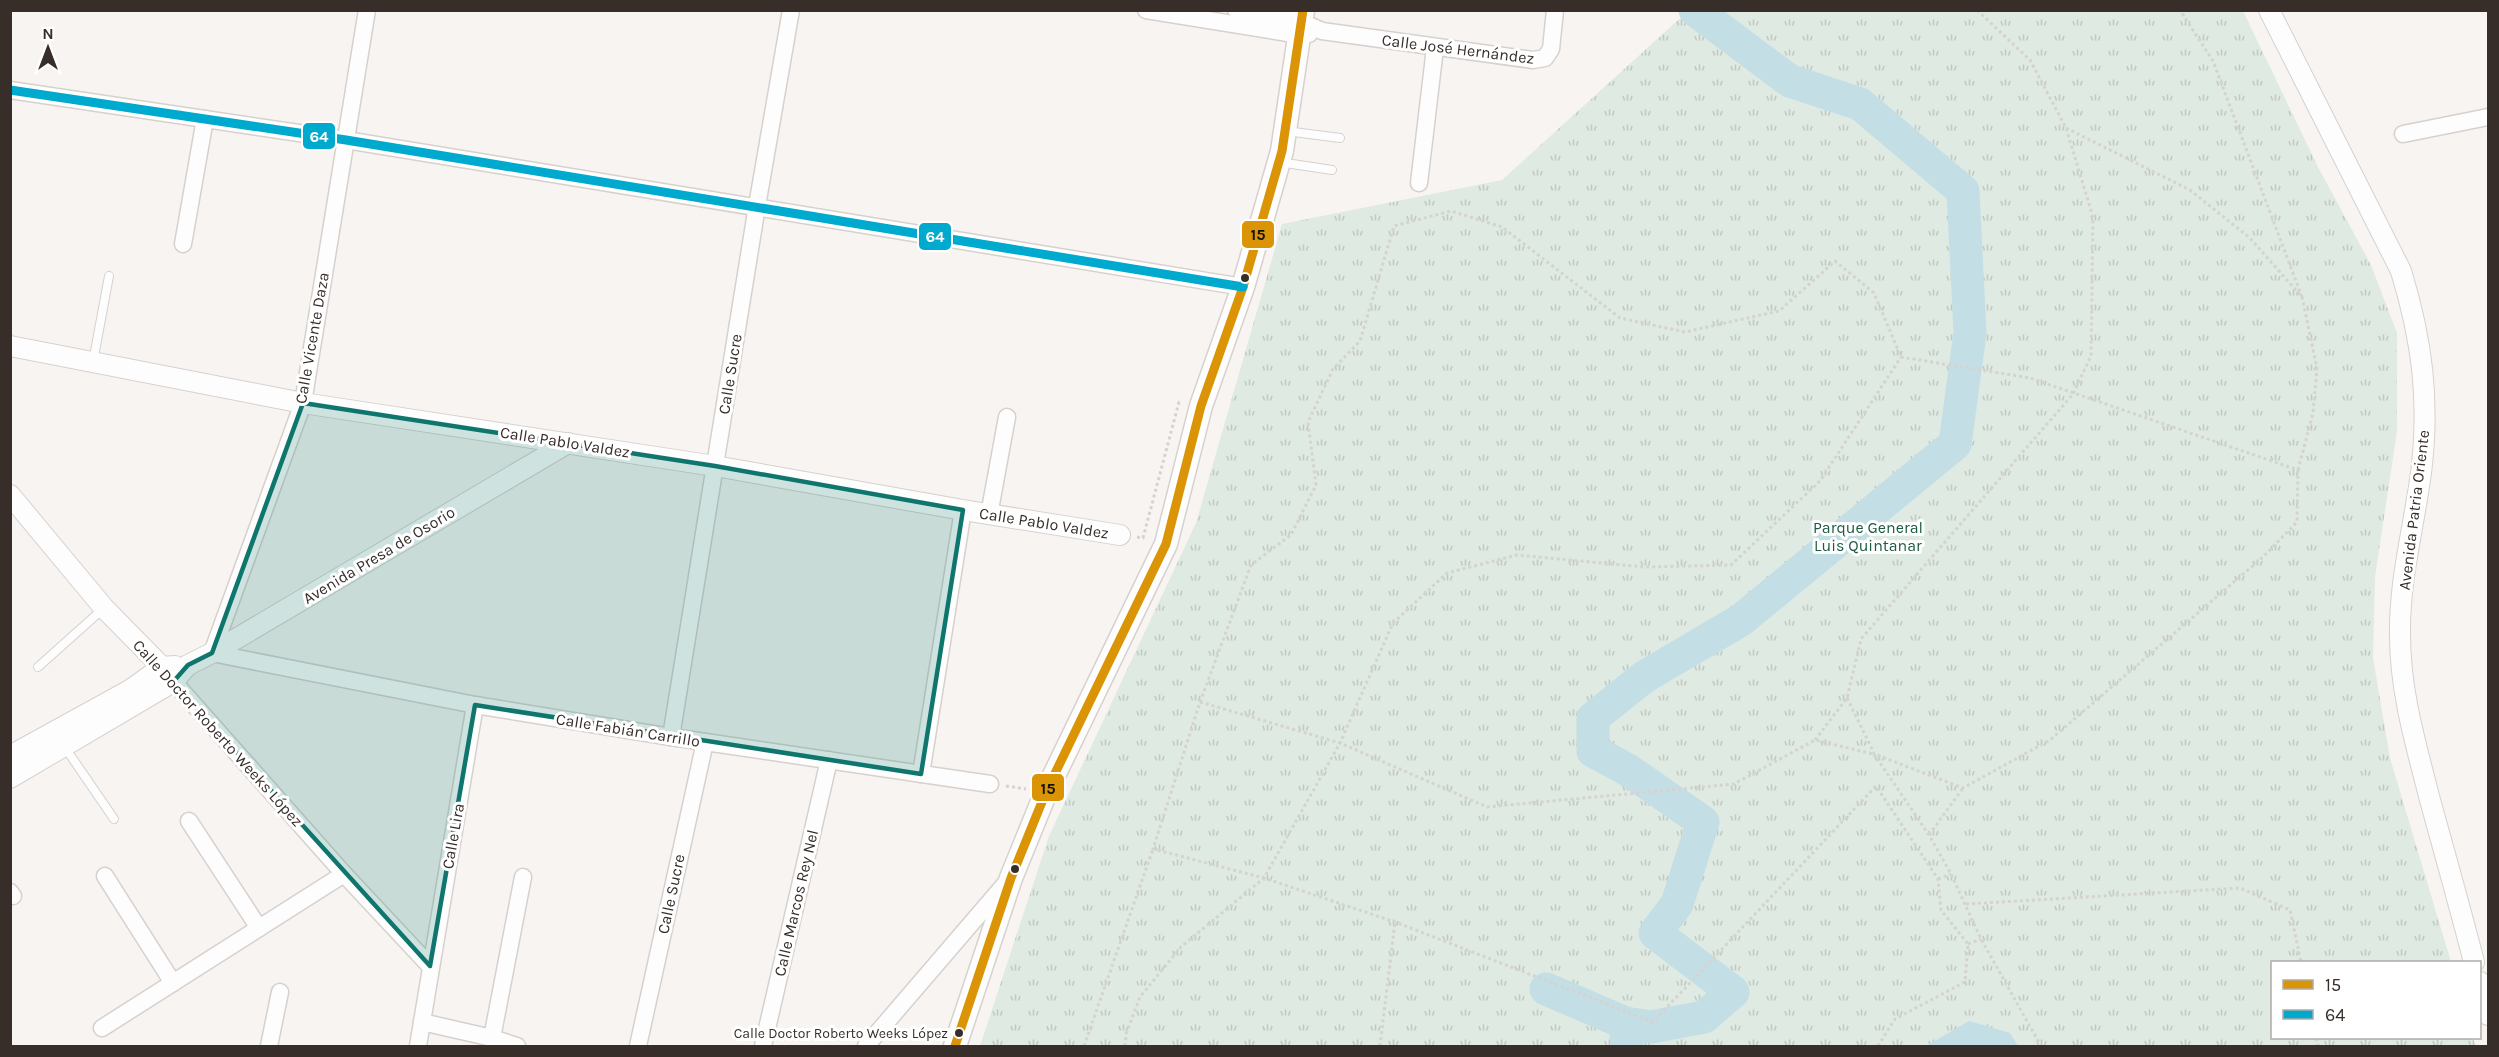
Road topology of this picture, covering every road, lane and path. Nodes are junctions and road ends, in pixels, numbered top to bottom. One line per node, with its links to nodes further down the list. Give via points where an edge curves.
1 (367, 10): 18 (street, Calle Vicente Daza)
2 (791, 10): 22 (street, Calle Sucre)
3 (1146, 10): 9 (street, Calle José Hernández)
4 (1236, 10): 9 (street, Calle José Hernández)
5 (1556, 10): 10 (street, Calle José Hernández, via 1551,49 1545,58 1533,60)
6 (1977, 10): 14 (path, via 2030,60)
7 (2180, 10): 26 (path, via 2213,61)
8 (2269, 10): 78 (street, Avenida Patria Oriente, via 2401,271 2413,312 2422,359 2426,423 2403,590 2401,672 2408,718)
9 (1307, 25): 10 (street, Calle José Hernández); 15 (main road)
10 (1435, 48): 21 (street)
11 (10, 90): 13 (street)
12 (2488, 117): 16 (street)
13 (205, 118): 18 (street); 23 (street)
14 (2066, 128): 26 (path, via 2190,190 2250,238); 30 (path, via 2093,217 2091,356)
15 (1285, 131): 17 (lane); 19 (main road)
16 (2403, 134)
17 (1340, 138)
18 (346, 140): 22 (street); 31 (street, Calle Vicente Daza)
19 (1279, 162): 20 (lane); 25 (main road)
20 (1332, 170)
21 (1419, 183)
22 (757, 206): 25 (street); 35 (street, Calle Sucre)
23 (183, 244)
24 (109, 276): 29 (lane)
25 (1243, 287): 32 (main road)
26 (2302, 297): 36 (path, via 2317,368 2313,413)
27 (10, 346): 29 (street, Calle Pablo Valdez)
28 (1901, 357): 30 (path, via 2030,378); 46 (path, via 1874,293 1835,261 1779,311 1685,332 1620,318 1503,227 1451,212 1394,226 1360,341 1333,369 1308,422 1316,485 1291,535 1251,565); 51 (path, via 1820,481 1731,565 1644,567 1517,555 1447,573 1394,623)
29 (93, 362): 31 (street, Calle Pablo Valdez)
30 (2073, 394): 36 (path); 45 (path, via 1861,639)
31 (303, 403): 34 (street, Calle Pablo Valdez); 42 (street, Calle Vicente Daza)
32 (1201, 406): 40 (path, via 1179,402 1143,538); 60 (main road, via 1166,544)
33 (1007, 417): 39 (street)
34 (568, 443): 35 (street, Calle Pablo Valdez); 42 (street, Avenida Presa de Osorio)
35 (715, 466): 38 (street, Calle Pablo Valdez); 48 (street, Calle Sucre)
36 (2298, 470): 59 (path, via 2297,522 2263,557 2050,740)
37 (10, 495): 41 (street, Calle Doctor Roberto Weeks López)
38 (963, 510): 39 (street, Calle Pablo Valdez); 56 (street)
39 (989, 515): 40 (street, Calle Pablo Valdez)
40 (1120, 535)
41 (104, 608): 43 (lane); 44 (street, Calle Doctor Roberto Weeks López)
42 (212, 653): 44 (street, Avenida Presa de Osorio); 47 (street, Calle Fabián Carrillo)
43 (38, 667)
44 (167, 674): 52 (street, Avenida Presa de Osorio); 54 (street); 65 (street, Calle Doctor Roberto Weeks López)
45 (1847, 698): 49 (path); 53 (path)
46 (1200, 702): 51 (path); 64 (path)
47 (476, 705): 48 (street, Calle Fabián Carrillo); 79 (street, Calle Lira)
48 (671, 737): 50 (street, Calle Fabián Carrillo)
49 (1815, 740): 51 (path, via 1734,784 1487,807); 53 (path)
50 (705, 742): 55 (street, Calle Fabián Carrillo); 90 (street, Calle Sucre)
51 (1340, 743): 70 (path)
52 (64, 746): 57 (street, Avenida Presa de Osorio); 61 (lane)
53 (1874, 754): 59 (path); 63 (path)
54 (10, 756)
55 (829, 760): 56 (street, Calle Fabián Carrillo); 91 (street, Calle Marcos Rey Nel)
56 (921, 774): 58 (street, Calle Fabián Carrillo)
57 (10, 778)
58 (990, 784): 60 (path)
59 (1963, 788): 63 (path)
60 (1046, 792): 69 (main road)
61 (114, 819)
62 (189, 820): 74 (street)
63 (1929, 835): 66 (path)
64 (1153, 849): 70 (path); 94 (path)
65 (344, 874): 74 (street); 79 (street, Calle Doctor Roberto Weeks López)
66 (1951, 874): 71 (path); 72 (path)
67 (105, 876): 80 (street)
68 (523, 877): 86 (street)
69 (1011, 878): 92 (street); 93 (main road)
70 (1264, 878): 73 (path); 95 (path, via 1181,947 1140,997)
71 (1938, 879): 73 (path, via 1876,786 1653,1022); 76 (path, via 1941,910)
72 (1965, 904): 75 (path); 77 (path, via 2240,888 2290,910)
73 (1395, 922): 96 (path)
74 (259, 928): 80 (street)
75 (1980, 939): 76 (path); 98 (path)
76 (1968, 944): 97 (path, via 1965,982 1895,1019)
77 (2301, 961)
78 (2473, 961)
79 (430, 966): 84 (street, Calle Lira)
80 (173, 983): 85 (street)
81 (2481, 986): 83 (street)
82 (280, 993): 87 (street)
83 (2488, 1015)
84 (422, 1022): 86 (street); 88 (street, Calle Lira)
85 (102, 1028)
86 (492, 1038): 89 (street)
87 (268, 1046)
88 (418, 1047)
89 (517, 1047)
90 (638, 1047)
91 (763, 1047)
92 (866, 1047)
93 (955, 1047)
94 (1084, 1047)
95 (1125, 1047)
96 (1380, 1047)
97 (1878, 1047)
98 (2040, 1047)

